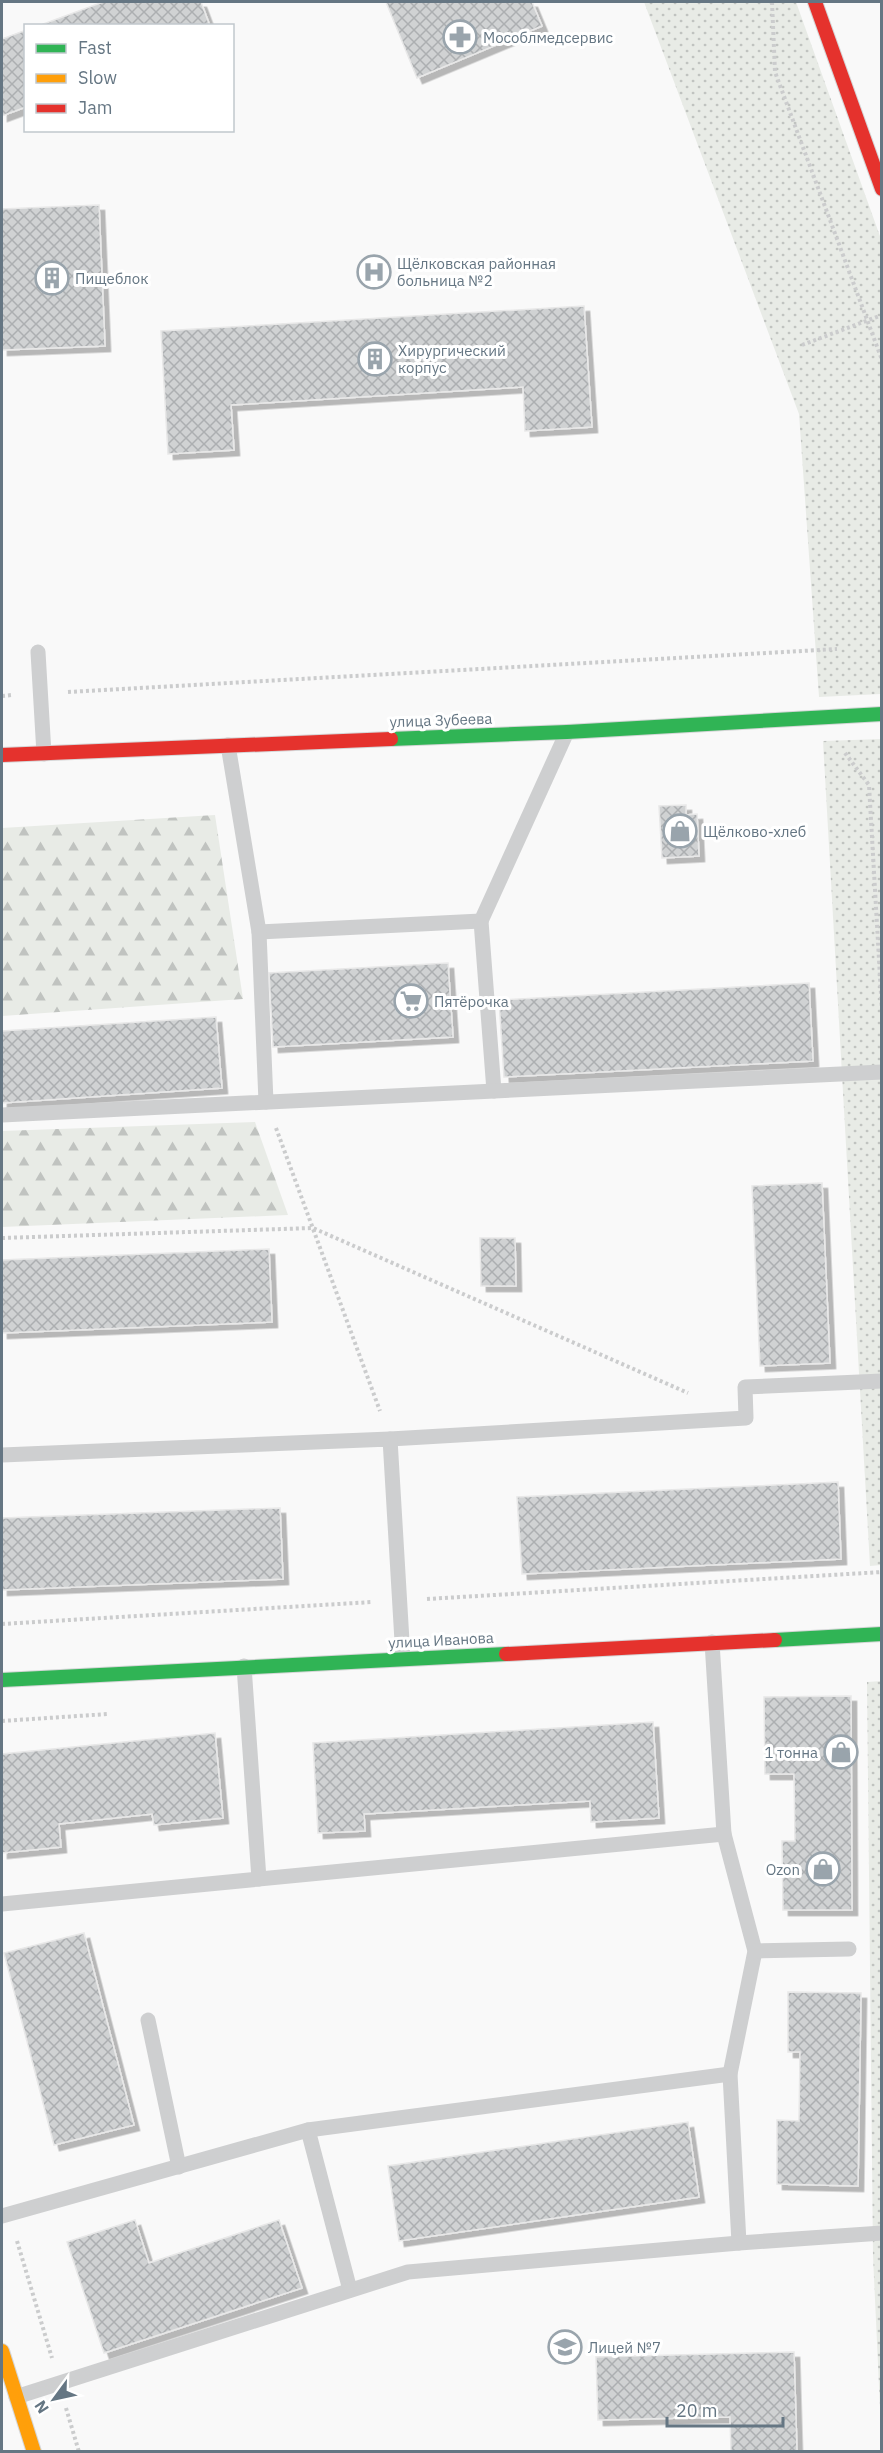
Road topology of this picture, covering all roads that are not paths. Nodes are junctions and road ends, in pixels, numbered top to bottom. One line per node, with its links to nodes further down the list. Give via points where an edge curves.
1 (815, 2): 2 (street)
2 (882, 189)
3 (38, 652): 7 (lane)
4 (882, 714): 5 (street, улица Зубеева)
5 (567, 732): 6 (street, улица Зубеева); 9 (lane)
6 (228, 745): 7 (street, улица Зубеева); 10 (lane)
7 (44, 753): 8 (street, улица Зубеева)
8 (2, 756)
9 (481, 921): 10 (lane); 12 (lane)
10 (259, 932): 13 (lane)
11 (882, 1072): 12 (lane)
12 (494, 1091): 13 (lane)
13 (266, 1102): 14 (lane)
14 (2, 1115)
15 (882, 1381): 16 (lane, via 745,1387 746,1419)
16 (390, 1439): 17 (lane); 20 (lane)
17 (2, 1455)
18 (882, 1634): 19 (street, улица Иванова)
19 (712, 1642): 20 (street, улица Иванова); 23 (lane)
20 (403, 1658): 21 (street, улица Иванова)
21 (244, 1666): 22 (street, улица Иванова); 24 (lane)
22 (2, 1680)
23 (724, 1834): 24 (lane); 27 (lane)
24 (259, 1879): 25 (lane)
25 (2, 1904)
26 (849, 1949): 27 (lane)
27 (755, 1952): 29 (lane)
28 (148, 2020): 31 (lane)
29 (730, 2074): 30 (lane); 34 (lane)
30 (308, 2130): 31 (lane); 35 (lane)
31 (178, 2166): 32 (lane)
32 (5, 2214)
33 (882, 2233): 34 (lane)
34 (739, 2242): 35 (lane, via 408,2272)
35 (350, 2290): 37 (lane)
36 (2, 2351): 37 (street)
37 (16, 2397): 38 (street)
38 (34, 2451)

